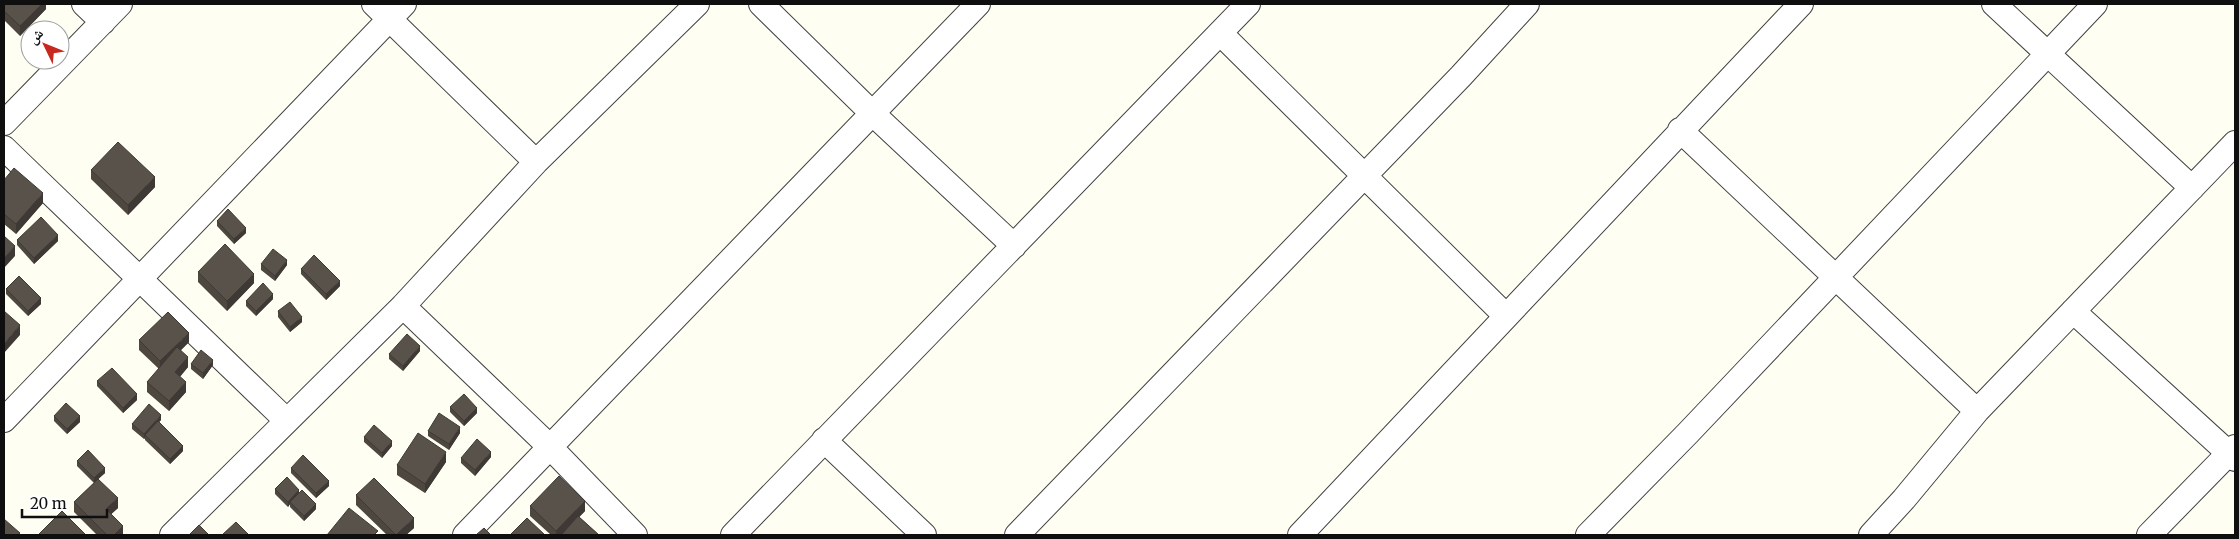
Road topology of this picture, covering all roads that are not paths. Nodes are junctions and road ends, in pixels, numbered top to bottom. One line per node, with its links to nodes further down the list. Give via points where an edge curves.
1 (84, 4): 12 (street)
2 (120, 4): 12 (street)
3 (697, 4): 20 (street)
4 (761, 4): 15 (street)
5 (978, 4): 15 (street)
6 (1248, 4): 13 (street)
7 (1527, 4): 21 (street)
8 (1994, 4): 14 (street)
9 (2095, 4): 14 (street)
10 (1787, 8): 17 (street)
11 (389, 9): 20 (street); 24 (street)
12 (103, 22): 16 (street)
13 (1220, 33): 21 (street); 23 (street)
14 (2047, 55): 22 (street); 25 (street)
15 (872, 113): 23 (street); 33 (street)
16 (4, 123)
17 (1680, 130): 25 (street); 28 (street)
18 (2235, 143): 22 (street)
19 (4, 148): 24 (street)
20 (536, 162): 26 (street)
21 (1363, 175): 28 (street); 40 (street)
22 (2192, 188): 27 (street)
23 (1014, 246): 32 (street)
24 (141, 278): 30 (street); 31 (street)
25 (1836, 278): 29 (street); 42 (street)
26 (403, 306): 31 (street); 33 (street)
27 (2073, 311): 29 (street); 34 (street)
28 (1506, 316): 41 (street)
29 (1977, 411): 43 (street)
30 (4, 420)
31 (286, 421): 35 (street)
32 (824, 440): 38 (street); 39 (street)
33 (550, 447): 36 (street); 37 (street)
34 (2233, 453): 44 (street)
35 (172, 535)
36 (465, 535)
37 (635, 535)
38 (733, 535)
39 (924, 535)
40 (1017, 535)
41 (1300, 535)
42 (1588, 535)
43 (1871, 535)
44 (2149, 535)

